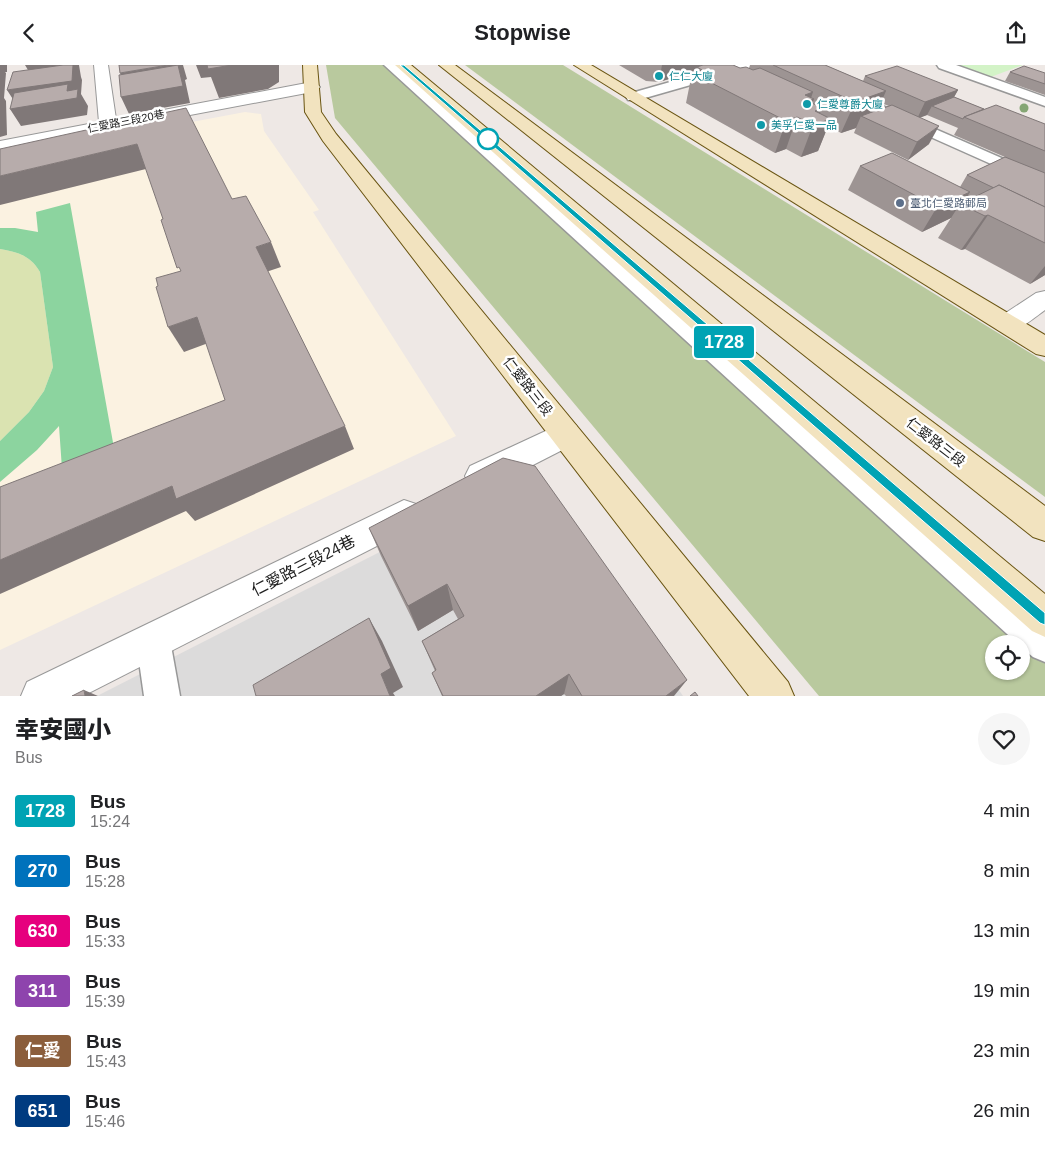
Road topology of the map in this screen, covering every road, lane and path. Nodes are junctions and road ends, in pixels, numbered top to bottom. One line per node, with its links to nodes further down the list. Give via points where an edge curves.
1 (101, 65): 12 (street)
2 (391, 65): 22 (lane)
3 (402, 65): 20 (main road)
4 (446, 65): 19 (main road, 仁愛路三段)
5 (581, 65): 10 (main road)
6 (745, 65): 10 (lane)
7 (944, 65): 11 (lane)
8 (311, 76): 12 (street, 仁愛路三段20巷); 18 (main road, 仁愛路三段, via 313,112 329,137)
9 (836, 89): 14 (lane)
10 (633, 97): 16 (main road)
11 (1045, 103)
12 (108, 124): 13 (street, 仁愛路三段20巷)
13 (0, 146)
14 (1045, 183)
15 (1045, 299): 16 (street)
16 (1007, 324): 17 (main road)
17 (1045, 347)
18 (565, 434): 21 (street, 仁愛路三段24巷); 25 (main road, 仁愛路三段)
19 (1045, 526)
20 (1045, 618)
21 (153, 640): 23 (street, 仁愛路三段24巷); 24 (lane)
22 (1045, 645)
23 (41, 696)
24 (162, 696)
25 (774, 696)

